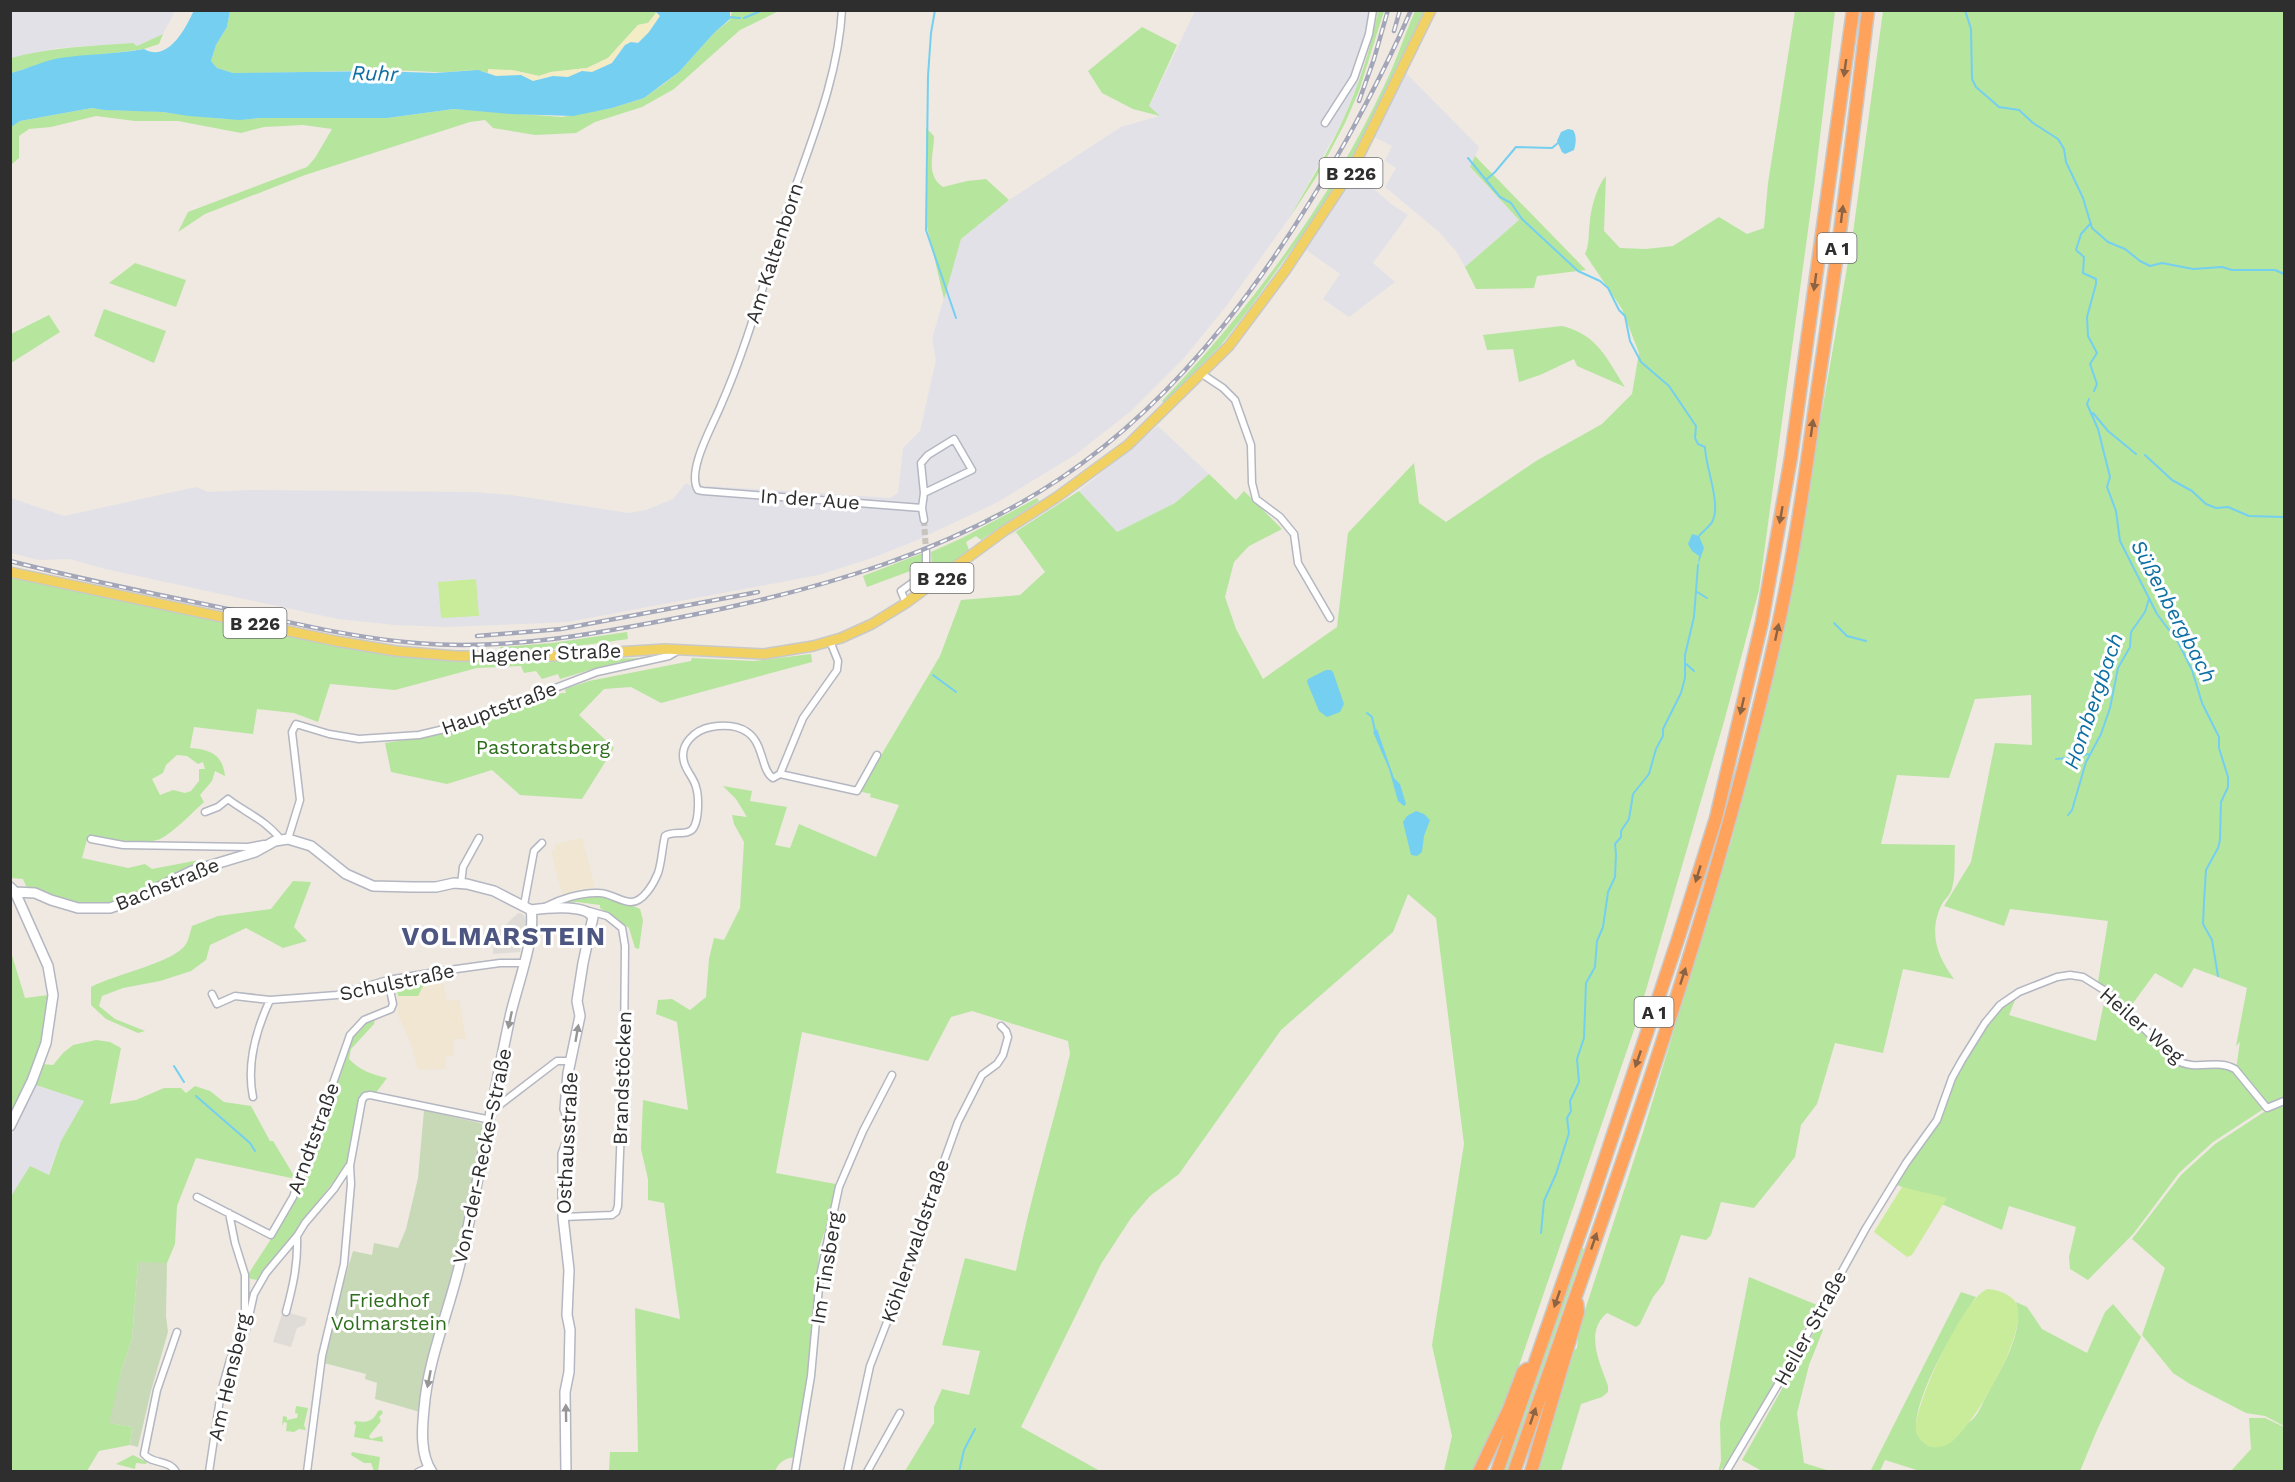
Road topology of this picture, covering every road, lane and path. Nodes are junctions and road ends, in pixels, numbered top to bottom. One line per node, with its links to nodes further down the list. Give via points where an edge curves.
1 (842, 10): 8 (street, Am Kaltenborn, via 821,111 739,360 697,460 694,476)
2 (1373, 10): 6 (street, via 1354,78)
3 (1431, 10): 7 (main road, B 226, via 1353,168 1248,322)
4 (1853, 10): 53 (highway, A 1, one-way to 53, via 1791,457 1762,622 1716,818)
5 (1868, 10): 49 (highway, A 1, one-way to 5, via 1698,931 1733,811 1777,631 1804,486)
6 (1324, 123)
7 (1202, 374): 14 (main road, Hagener Straße / B 226, via 1128,445); 15 (street, via 1235,400 1251,445 1256,499 1280,517 1294,534 1298,563)
8 (698, 490): 10 (street, In der Aue)
9 (924, 493): 9 (street, via 921,463 954,439 972,470); 10 (street)
10 (922, 508): 11 (street)
11 (924, 520)
12 (926, 551): 14 (street, via 927,573 901,591)
13 (10, 572): 17 (main road, Hagener Straße / B 226, via 396,651 517,657)
14 (906, 603): 16 (main road, Hagener Straße / B 226, via 872,624)
15 (1330, 618)
16 (830, 641): 17 (main road, Hagener Straße / B 226, via 764,654); 19 (street, via 837,669 803,718)
17 (681, 649): 23 (street, Hauptstraße, via 669,656 597,672 457,726 419,735 358,739 296,724 292,735 300,800)
18 (877, 755): 19 (street, via 857,791)
19 (780, 774): 29 (street, via 773,778 769,775 759,745 747,732 725,726 698,730 689,740 683,757 697,789 697,820 688,832 665,836 657,874 645,894 630,902 603,893 585,894)
20 (205, 812): 23 (street, via 228,799)
21 (479, 838): 26 (street, via 463,867)
22 (91, 839): 25 (street, via 191,847)
23 (284, 839): 25 (street, Bachstraße); 26 (street, via 315,848 346,874 373,886)
24 (542, 843): 28 (street, via 534,851)
25 (268, 844): 27 (street, Bachstraße, via 255,852 192,871 110,908 78,908 35,892)
26 (461, 884): 28 (street, via 494,891)
27 (13, 890): 42 (street, via 48,966 53,995 46,1043)
28 (527, 908): 29 (street); 31 (street, Von-der-Recke-Straße, via 532,917)
29 (543, 908): 30 (street)
30 (588, 911): 36 (street, Osthausstraße, one-way to 30, via 580,1016 577,1001 593,917); 47 (street, Brandstöcken, via 601,913 622,928 625,946 618,1206 612,1215)
31 (524, 963): 32 (street, Schulstraße, via 471,966); 40 (street, Von-der-Recke-Straße, one-way to 40)
32 (388, 980): 34 (street, Schulstraße, via 337,995); 46 (street, Arndtstraße, via 392,1009 364,1020 350,1035 293,1197 271,1235)
33 (212, 994): 34 (street, Schulstraße, via 217,1004 235,996)
34 (270, 1000): 38 (street, via 254,1042)
35 (1001, 1026): 62 (street, Köhlerwaldstraße, via 1008,1037 1003,1055 982,1075 958,1122 912,1260 870,1366)
36 (571, 1061): 40 (street, via 557,1061); 47 (street, Osthausstraße, via 565,1108 570,1121 563,1154)
37 (892, 1075): 61 (street, Im Tinsberg, via 862,1131 839,1187 820,1276 811,1376)
38 (252, 1097)
39 (2284, 1101): 44 (street, Heiler Weg, via 2267,1108 2235,1069 2223,1064 2185,1065 2096,984 2083,977 2057,977 2019,992 1993,1011 1952,1078 1937,1120)
40 (493, 1110): 41 (street, Von-der-Recke-Straße)
41 (490, 1120): 43 (street, via 365,1096); 55 (street, Von-der-Recke-Straße, one-way to 55, via 461,1261 429,1374 423,1442)
42 (10, 1126)
43 (350, 1166): 48 (street); 58 (street, via 344,1264 322,1356)
44 (1894, 1184): 68 (street, Heiler Straße)
45 (197, 1197): 46 (street, Arndtstraße)
46 (229, 1213): 52 (street, Am Hensberg, via 245,1278 243,1332)
47 (563, 1217): 60 (street, Osthausstraße, one-way to 47, via 565,1392 570,1330)
48 (297, 1236): 50 (street, via 295,1281); 52 (street, via 259,1285 245,1334)
49 (1576, 1296): 66 (highway, A 1, one-way to 49); 67 (highway, via 1578,1312)
50 (286, 1312)
51 (177, 1332): 56 (street, via 157,1390 144,1454 149,1460 170,1464)
52 (237, 1343): 57 (street, Am Hensberg, via 221,1392)
53 (1535, 1362): 64 (highway, via 1523,1372); 65 (highway, A 1)
54 (900, 1413): 63 (street)
55 (430, 1469): 59 (street)
56 (176, 1472)
57 (208, 1472)
58 (307, 1472)
59 (418, 1472)
60 (566, 1472)
61 (795, 1472)
62 (847, 1472)
63 (867, 1472)
64 (1479, 1472)
65 (1497, 1472)
66 (1514, 1472)
67 (1531, 1472)
68 (1726, 1472)

